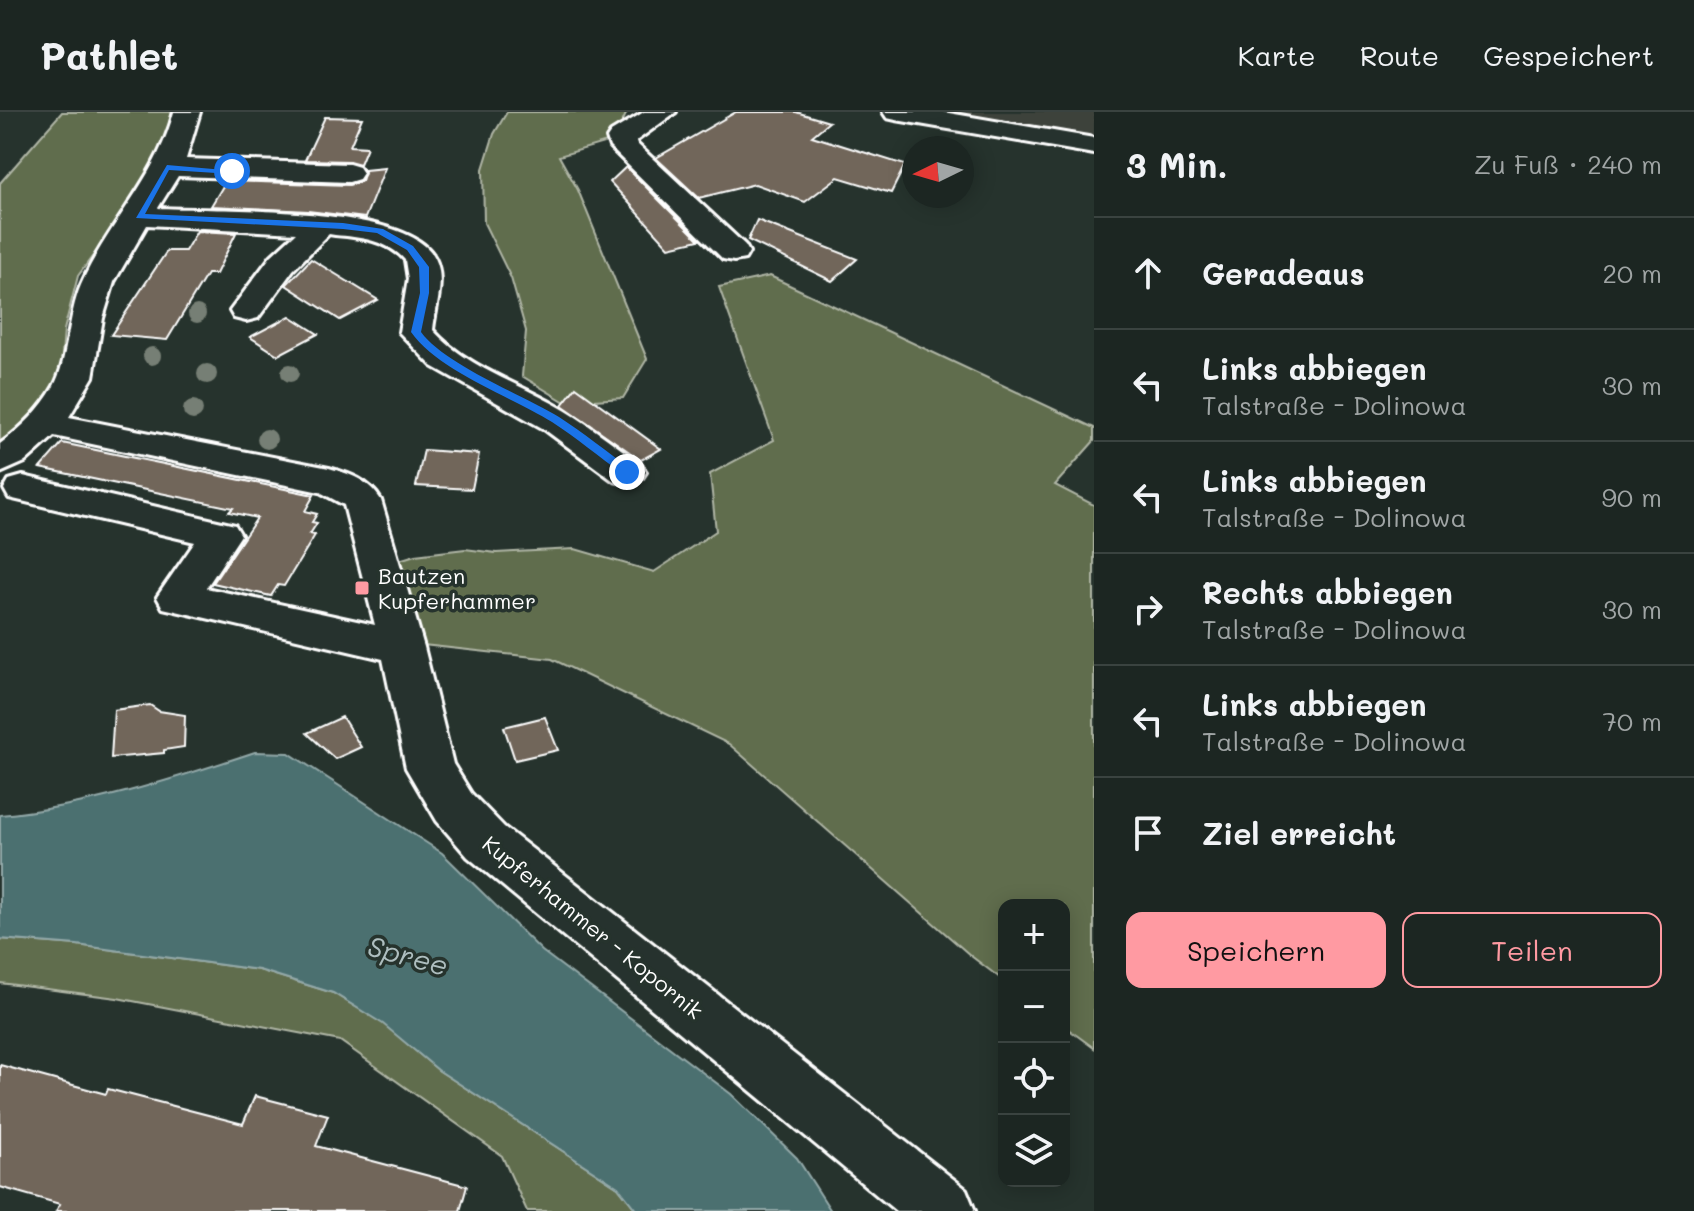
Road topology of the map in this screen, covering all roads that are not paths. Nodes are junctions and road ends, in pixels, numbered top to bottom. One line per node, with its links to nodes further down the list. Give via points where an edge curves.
1 (187, 112): 5 (street, via 183,135)
2 (663, 112): 9 (street, via 621,138 624,147)
3 (896, 112): 4 (street)
4 (1094, 146)
5 (167, 167): 6 (street); 7 (street)
6 (349, 173)
7 (139, 216): 8 (street); 11 (street, via 101,275 75,379)
8 (322, 225): 10 (street, via 282,263); 12 (street, via 380,231 410,248 424,267 416,332 423,342 556,420)
9 (734, 252)
10 (246, 311)
11 (45, 423): 13 (street, via 13,454); 14 (street, Kupferhammer - Kopornik, via 349,489 368,513)
12 (627, 472)
13 (11, 475): 14 (street, via 221,535 178,597)
14 (402, 647): 15 (street, Kupferhammer - Kopornik, via 430,768 454,807 486,842)
15 (944, 1211)

